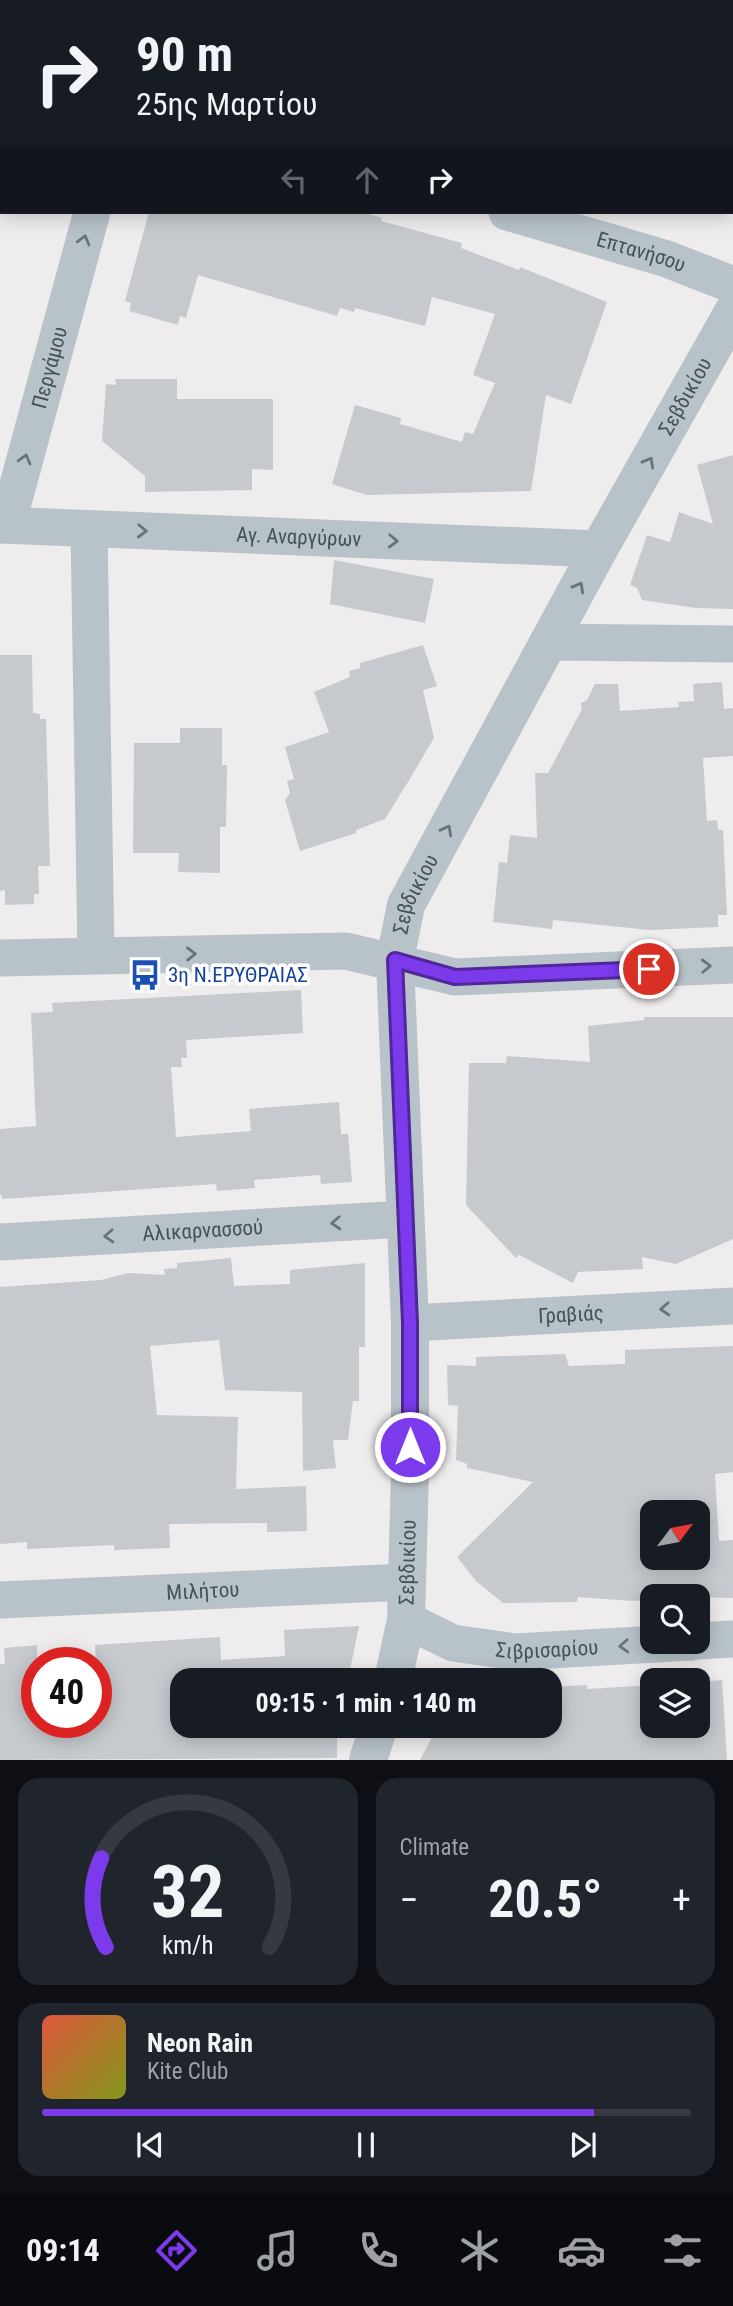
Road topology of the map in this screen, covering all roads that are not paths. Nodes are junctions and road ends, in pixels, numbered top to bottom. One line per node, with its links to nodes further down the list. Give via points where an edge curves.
1 (91, 214): 5 (street, Περγάμου, one-way to 1)
2 (514, 214): 3 (street, Επτανήσου, via 667,259)
3 (733, 285)
4 (733, 312): 7 (street, Σεβδικίου, one-way to 4)
5 (3, 525): 6 (street, Αγ. Αναργύρων)
6 (89, 529): 7 (street, Αγ. Αναργύρων, one-way to 7); 10 (street)
7 (599, 549): 8 (street, Σεβδικίου, one-way to 7)
8 (548, 642): 9 (street); 12 (street, Σεβδικίου, one-way to 8, via 406,905)
9 (733, 644)
10 (96, 955): 11 (street); 12 (street, one-way to 12, via 346,951)
11 (0, 958)
12 (395, 960): 13 (street, one-way to 13, via 455,977); 14 (street, Σεβδικίου)
13 (733, 965)
14 (405, 1219): 15 (street, Αλικαρνασσού, one-way to 15); 17 (street, Σεβδικίου)
15 (0, 1242)
16 (733, 1306): 17 (street, Γραβιάς, one-way to 17)
17 (410, 1323): 18 (street, Σεβδικίου)
18 (407, 1582): 19 (street, Μιλήτου); 20 (street, Σεβδικίου)
19 (0, 1600)
20 (406, 1620): 23 (street, Σιβρισαρίου, one-way to 20, via 515,1652 453,1643); 24 (street, Σεβδικίου)
21 (733, 1639): 22 (street)
22 (710, 1640)
23 (640, 1645)
24 (396, 1668)
25 (375, 1738): 26 (street)
26 (368, 1760)

